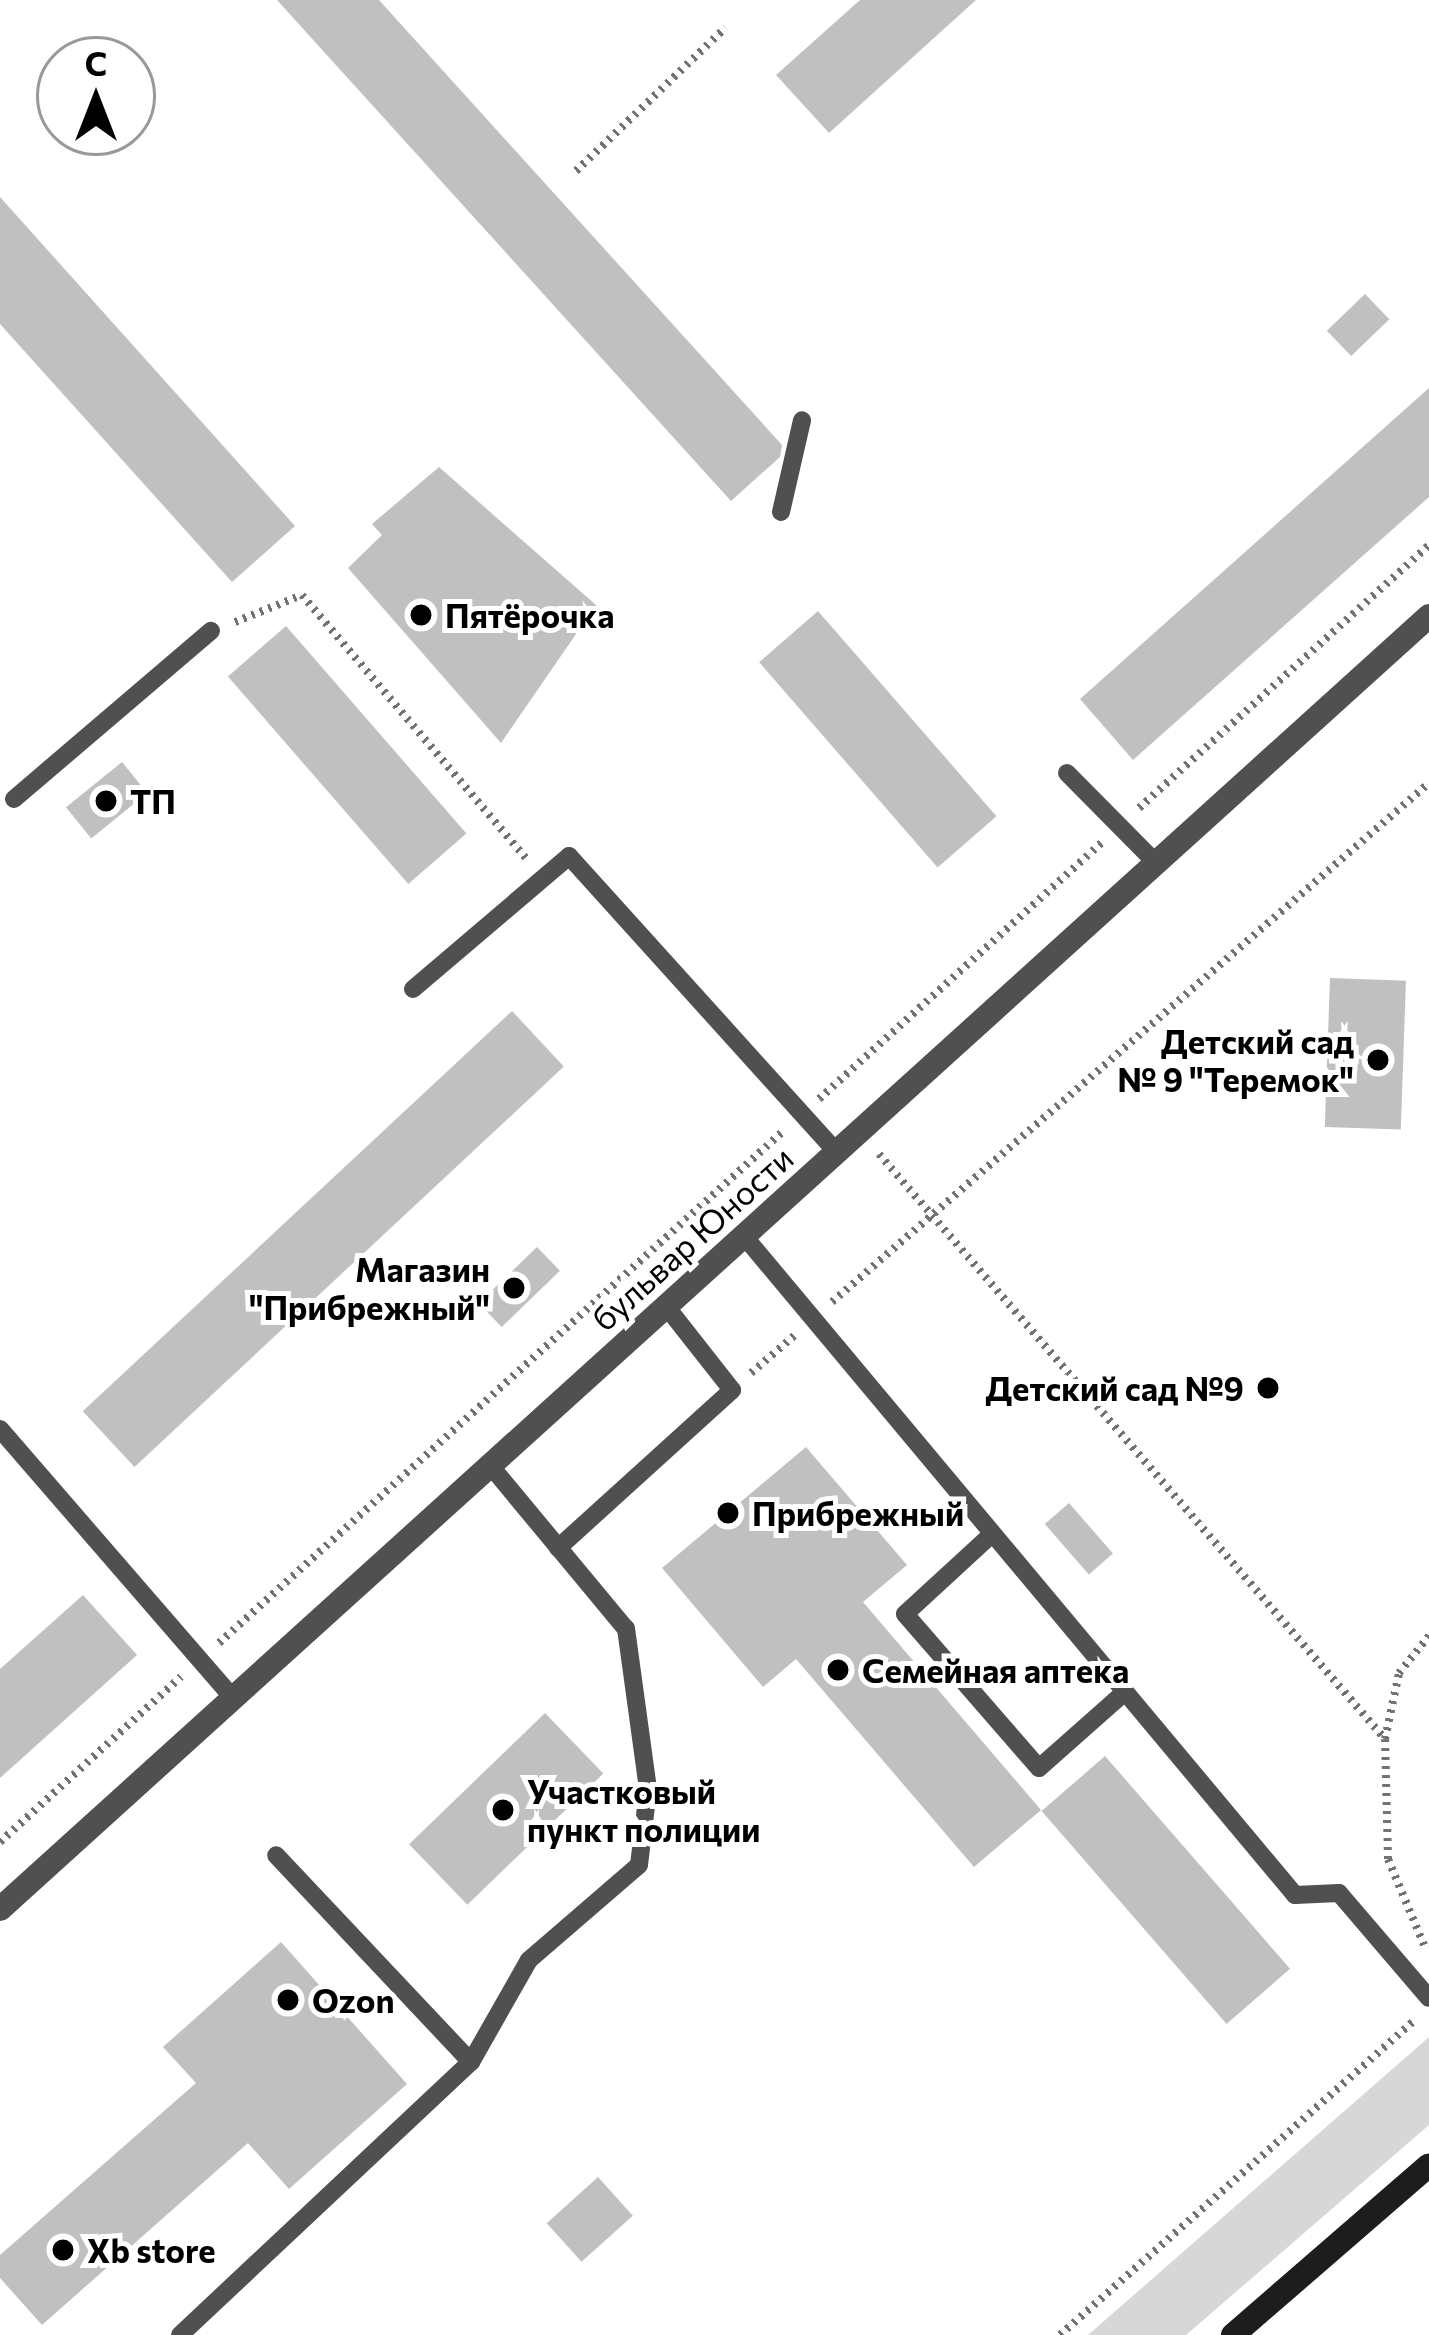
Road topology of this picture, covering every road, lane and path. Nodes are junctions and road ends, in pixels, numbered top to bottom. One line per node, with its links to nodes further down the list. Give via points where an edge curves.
1 (725, 28): 2 (path)
2 (576, 171)
3 (802, 420): 4 (lane)
4 (781, 512)
5 (1429, 545): 11 (path)
6 (1429, 616): 12 (street, бульвар Юности)
7 (211, 631): 10 (lane); 13 (path, via 302,595)
8 (1067, 773): 11 (lane)
9 (1429, 783): 18 (path)
10 (14, 799)
11 (1119, 826): 12 (lane); 15 (path)
12 (1156, 863): 17 (street, бульвар Юности)
13 (543, 878): 14 (lane); 15 (lane, via 569,856)
14 (413, 989)
15 (800, 1115): 17 (lane); 28 (path)
16 (874, 1148): 18 (path)
17 (836, 1152): 19 (street, бульвар Юности)
18 (932, 1216): 21 (path); 31 (path)
19 (744, 1236): 20 (street, бульвар Юности); 21 (lane)
20 (666, 1306): 22 (lane); 24 (street, бульвар Юности)
21 (812, 1320): 22 (path); 25 (lane)
22 (732, 1390): 26 (lane)
23 (0, 1429): 28 (lane)
24 (490, 1466): 26 (lane); 30 (street, бульвар Юности)
25 (992, 1534): 29 (lane); 29 (lane, via 905,1613 1039,1768)
26 (558, 1547): 38 (lane, via 626,1629 646,1833 639,1865 529,1960)
27 (1429, 1636): 31 (path, via 1399,1673)
28 (200, 1660): 30 (lane); 32 (path)
29 (1125, 1692): 36 (lane, via 1295,1895 1339,1893)
30 (233, 1698): 34 (street, бульвар Юности)
31 (1385, 1739): 35 (path, via 1388,1859)
32 (0, 1842)
33 (276, 1855): 38 (lane)
34 (0, 1909)
35 (1429, 1957)
36 (1429, 1998)
37 (1429, 2008): 41 (path)
38 (471, 2062): 40 (lane)
39 (1429, 2165): 42 (main road)
40 (180, 2335)
41 (1060, 2335)
42 (1234, 2335)

